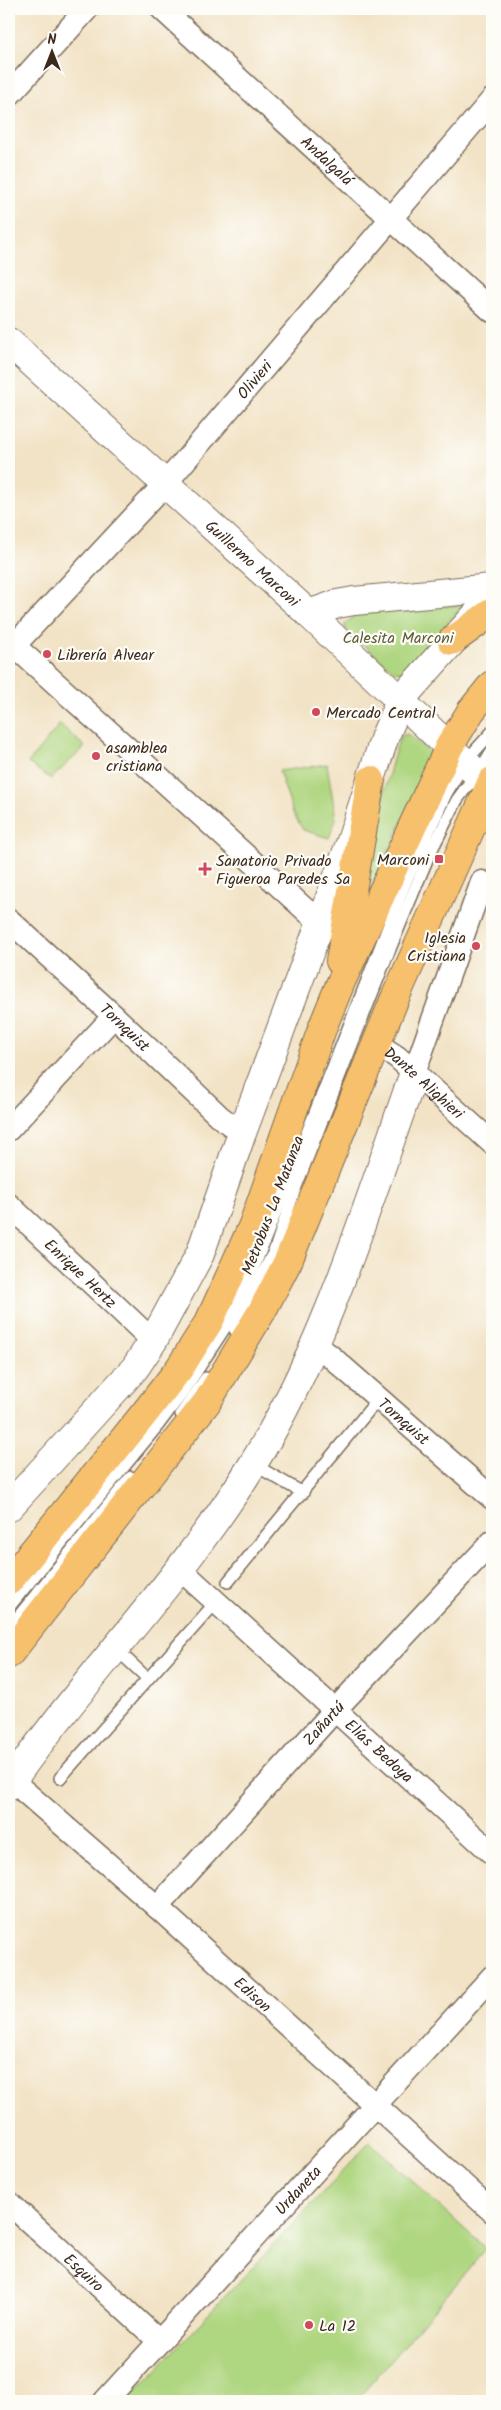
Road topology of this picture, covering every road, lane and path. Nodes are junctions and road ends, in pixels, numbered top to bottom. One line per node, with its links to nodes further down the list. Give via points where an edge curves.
1 (87, 9): 3 (street)
2 (162, 9): 5 (street, Andalgalá)
3 (9, 95)
4 (492, 100): 5 (street, Olivieri)
5 (392, 219): 6 (street, Andalgalá); 8 (street, Olivieri)
6 (492, 311)
7 (9, 342): 8 (street, Guillermo Marconi)
8 (165, 484): 12 (street, Guillermo Marconi); 14 (street, Olivieri)
9 (492, 588): 12 (street, via 354,601)
10 (492, 597): 13 (street)
11 (492, 612): 13 (highway)
12 (309, 614): 16 (street, Guillermo Marconi)
13 (452, 641): 16 (street)
14 (10, 646): 23 (street)
15 (492, 685): 19 (highway, via 471,711)
16 (401, 699): 19 (street, Guillermo Marconi); 20 (street)
17 (492, 732): 19 (lane, Metrobus La Matanza)
18 (492, 752): 19 (lane, Metrobus La Matanza)
19 (477, 773): 25 (highway); 26 (highway); 43 (lane, Metrobus La Matanza, via 446,794 406,879 252,1272 228,1323 159,1424); 44 (lane, Metrobus La Matanza, via 457,800 429,855 366,1007 275,1249 232,1337 168,1431)
20 (371, 780): 23 (street); 25 (highway, via 346,933)
21 (482, 882): 27 (street)
22 (9, 920): 24 (street, Tornquist)
23 (320, 924): 29 (street)
24 (114, 1016): 28 (street); 29 (street, Tornquist, via 220,1117)
25 (323, 1026): 41 (highway, via 252,1225 210,1320 179,1369)
26 (377, 1044): 27 (street, Dante Alighieri); 46 (highway, via 288,1261 237,1356 207,1402)
27 (414, 1073): 30 (street, Dante Alighieri); 33 (street)
28 (9, 1129)
29 (242, 1133): 32 (street, via 200,1254)
30 (492, 1143)
31 (9, 1205): 32 (street, Enrique Hertz)
32 (153, 1341): 38 (street, via 118,1387)
33 (314, 1345): 34 (street, Tornquist); 35 (street)
34 (379, 1398): 36 (lane); 37 (street, Tornquist)
35 (253, 1464): 36 (lane); 40 (street)
36 (303, 1493): 42 (lane)
37 (492, 1498)
38 (11, 1500)
39 (492, 1542): 48 (street, Zañartú)
40 (179, 1568): 42 (street, Elías Bedoya); 45 (street)
41 (9, 1581)
42 (223, 1592): 47 (lane); 48 (street, Elías Bedoya)
43 (9, 1607)
44 (9, 1628)
45 (115, 1648): 47 (lane); 50 (street)
46 (9, 1654)
47 (147, 1678): 49 (lane)
48 (335, 1710): 51 (street, Elías Bedoya); 52 (street, Zañartú)
49 (60, 1778)
50 (10, 1781): 52 (street, Edison)
51 (492, 1853)
52 (158, 1907): 54 (street, Edison)
53 (492, 1977): 54 (street, Urdaneta)
54 (376, 2103): 56 (street, Edison); 57 (street, Urdaneta)
55 (9, 2203): 57 (street, Esquiro)
56 (492, 2211)
57 (160, 2341): 58 (street, Urdaneta)
58 (105, 2401)

